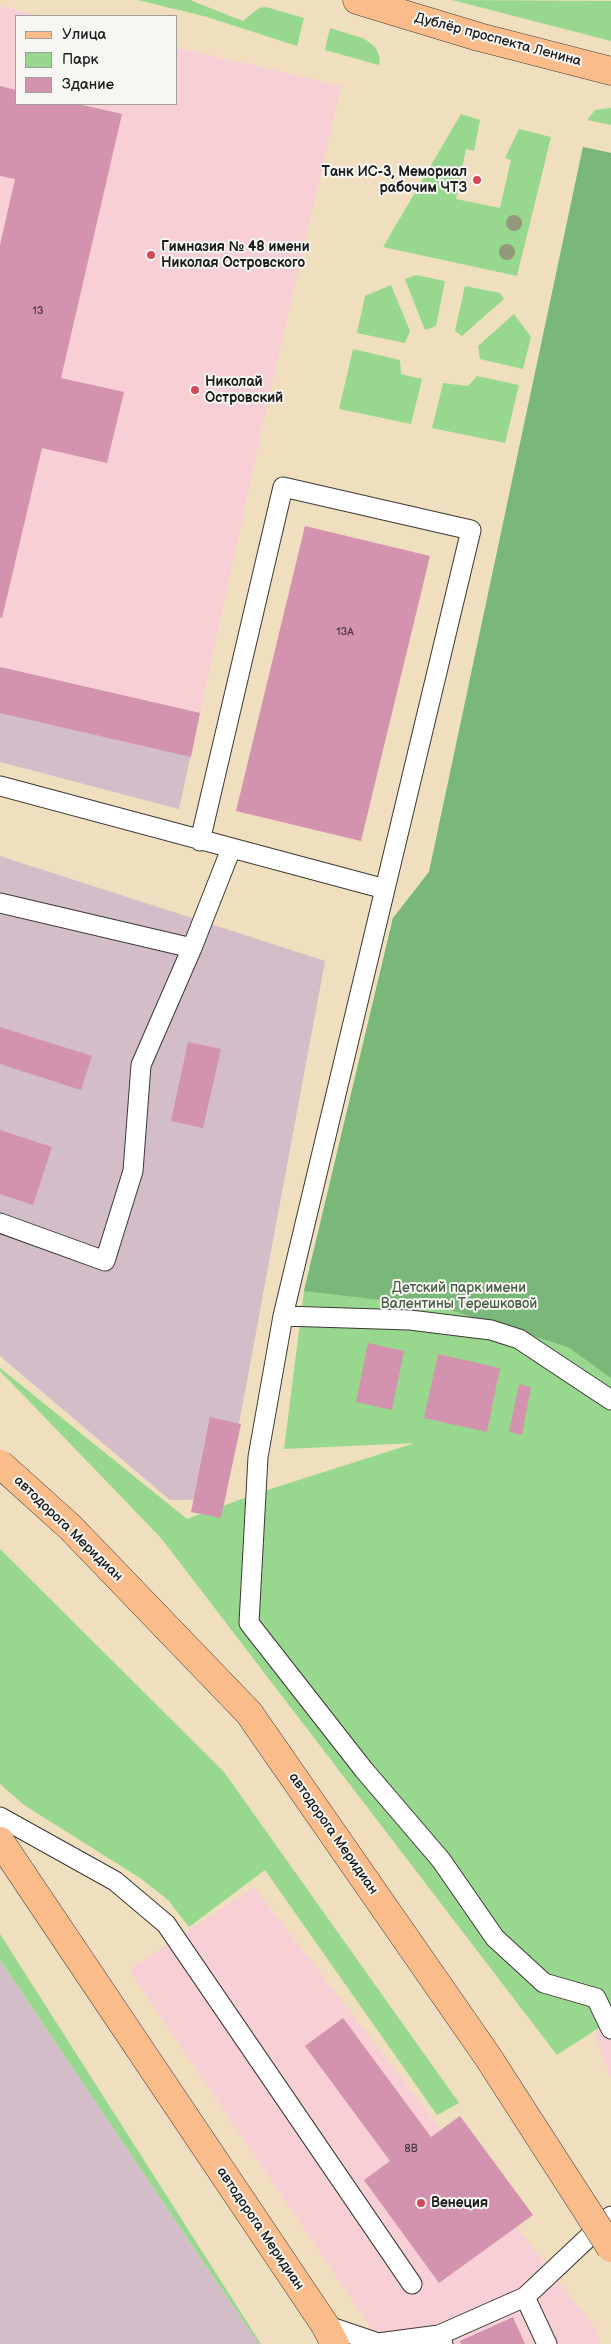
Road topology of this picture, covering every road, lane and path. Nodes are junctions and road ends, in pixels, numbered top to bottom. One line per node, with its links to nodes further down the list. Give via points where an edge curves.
1 (357, 0): 2 (main road, Дублёр проспекта Ленина, via 479,37)
2 (611, 71)
3 (0, 786): 4 (lane)
4 (200, 840): 5 (lane); 6 (lane, via 282,487 471,530)
5 (231, 849): 6 (lane); 8 (lane)
6 (384, 889): 10 (lane)
7 (0, 903): 8 (lane)
8 (192, 948): 9 (lane, via 141,1065 133,1171 105,1260)
9 (0, 1223)
10 (283, 1316): 11 (lane, via 410,1320 491,1330 519,1339); 15 (lane, via 258,1457 249,1623 364,1770 441,1860 495,1938 544,1983 596,1998)
11 (611, 1400)
12 (0, 1464): 17 (main road, автодорога Меридиан, bridge, via 70,1527 249,1713 488,2058)
13 (0, 1817): 18 (lane, via 116,1881 166,1924)
14 (0, 1841): 20 (main road, автодорога Меридиан)
15 (611, 2029)
16 (611, 2216): 19 (lane)
17 (611, 2248)
18 (412, 2284)
19 (525, 2297): 21 (lane); 22 (lane)
20 (330, 2334): 21 (lane, via 378,2343)
21 (441, 2340)
22 (547, 2344)

